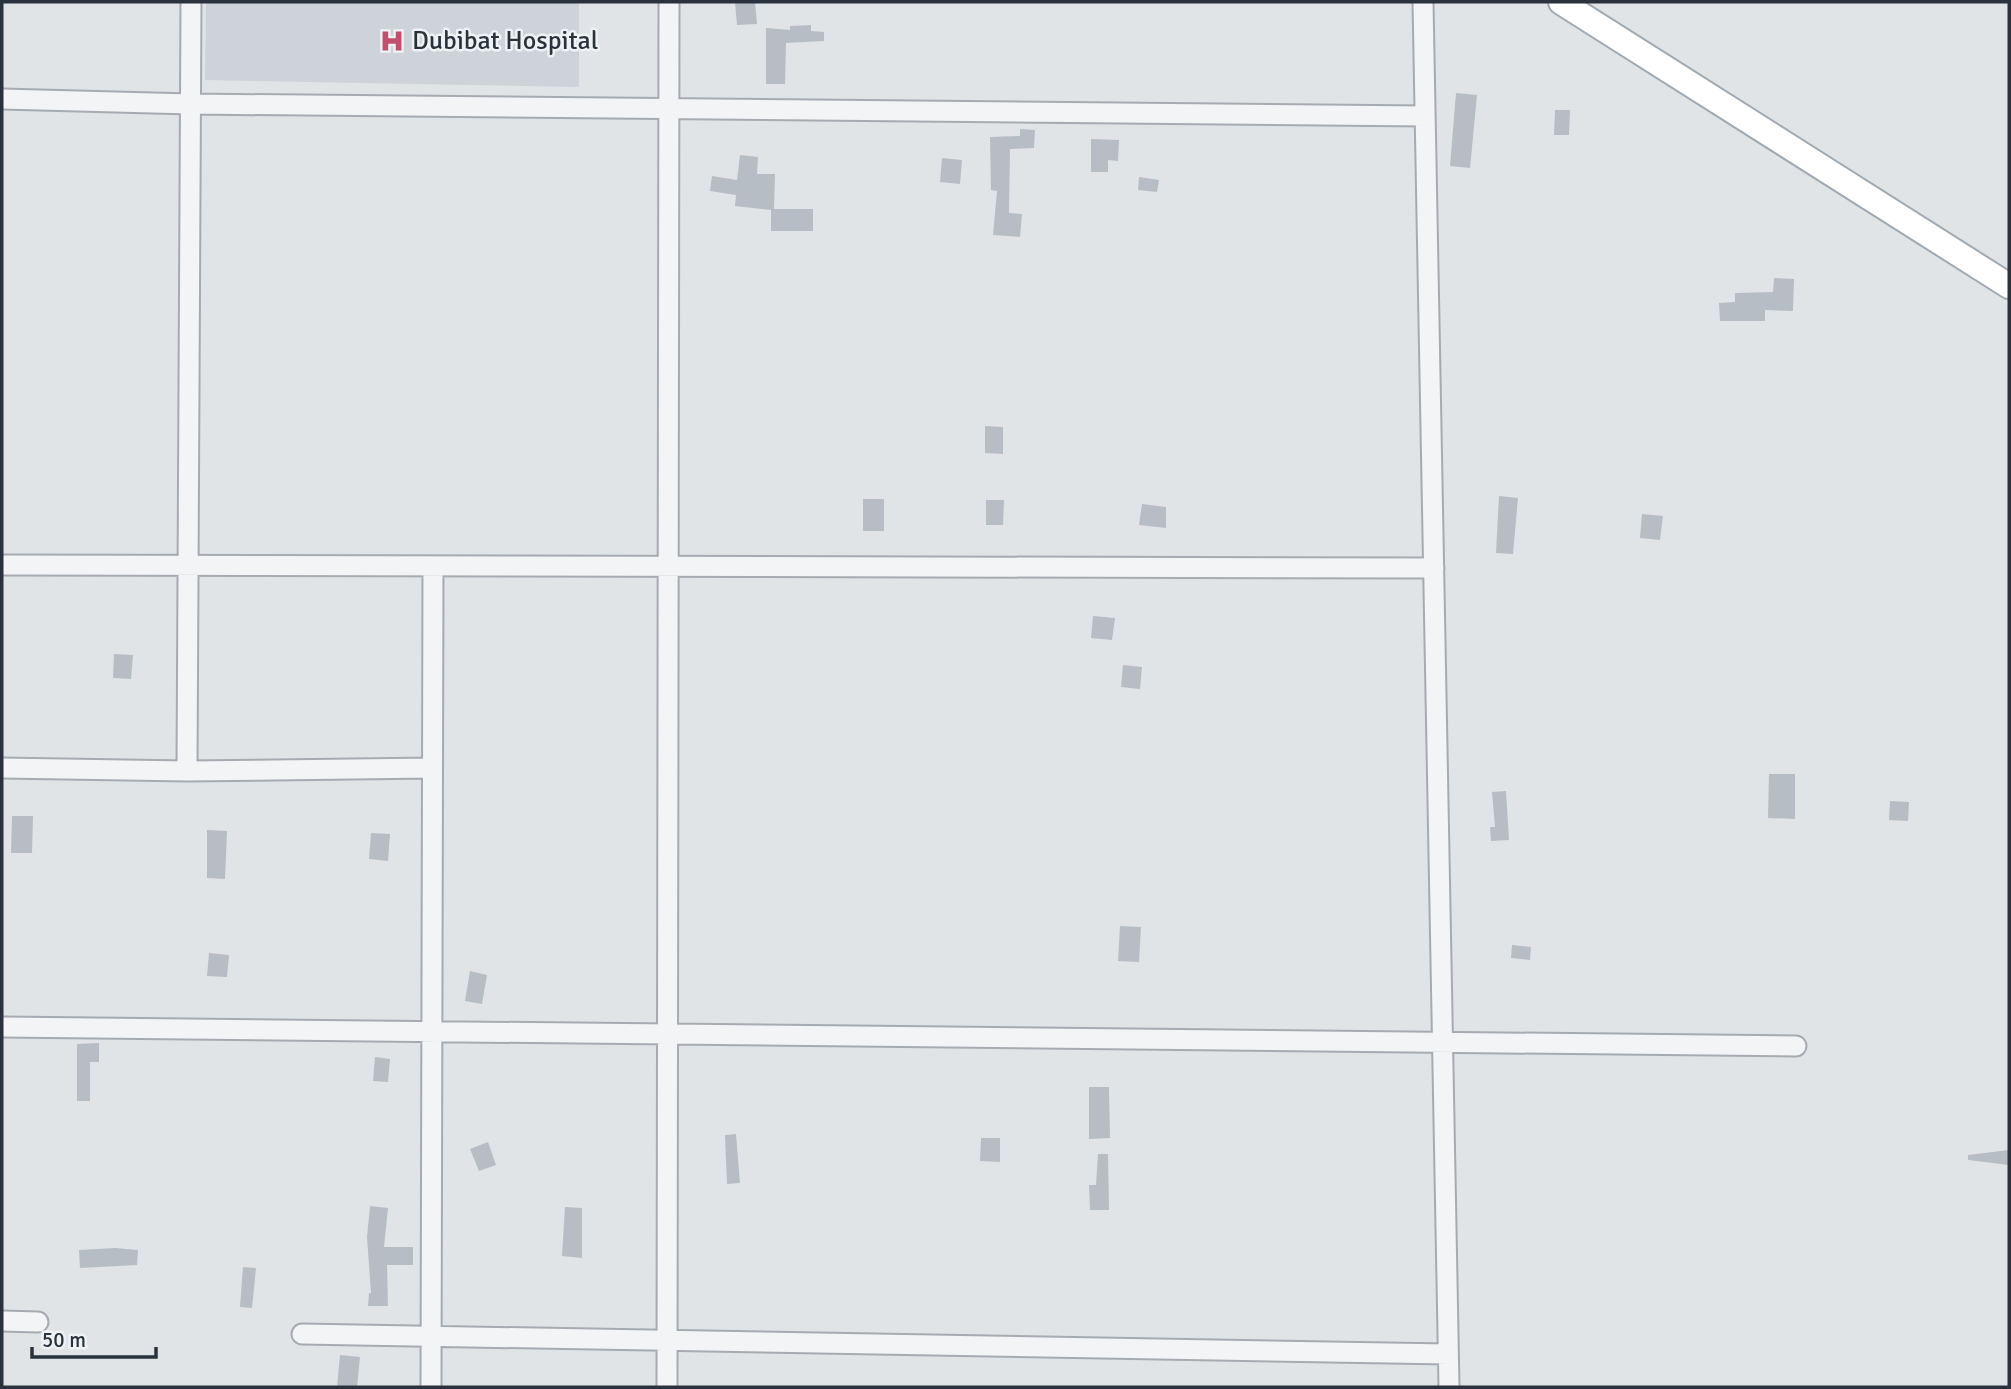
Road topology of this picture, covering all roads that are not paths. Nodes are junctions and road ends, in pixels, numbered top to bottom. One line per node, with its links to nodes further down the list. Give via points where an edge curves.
1 (191, 2): 6 (street)
2 (669, 2): 7 (street)
3 (1423, 2): 8 (street)
4 (1560, 2): 9 (main road)
5 (2, 99): 6 (street)
6 (191, 104): 7 (street); 11 (street)
7 (669, 109): 8 (street); 13 (street)
8 (1425, 116): 14 (street)
9 (2009, 286)
10 (2, 565): 11 (street)
11 (188, 565): 12 (street); 17 (street)
12 (433, 566): 13 (street); 16 (street)
13 (668, 566): 14 (street); 20 (street)
14 (1434, 568): 21 (street)
15 (2, 768): 17 (street)
16 (432, 768): 17 (street); 19 (street)
17 (187, 771)
18 (2, 1027): 19 (street)
19 (432, 1031): 20 (street); 26 (street)
20 (668, 1034): 21 (street); 27 (street)
21 (1443, 1043): 22 (street); 28 (street)
22 (1796, 1046)
23 (2, 1321): 24 (street)
24 (38, 1322)
25 (302, 1334): 26 (street)
26 (431, 1336): 27 (street); 29 (street)
27 (668, 1341): 28 (street); 30 (street)
28 (1448, 1354): 31 (street)
29 (431, 1387)
30 (667, 1387)
31 (1449, 1387)

